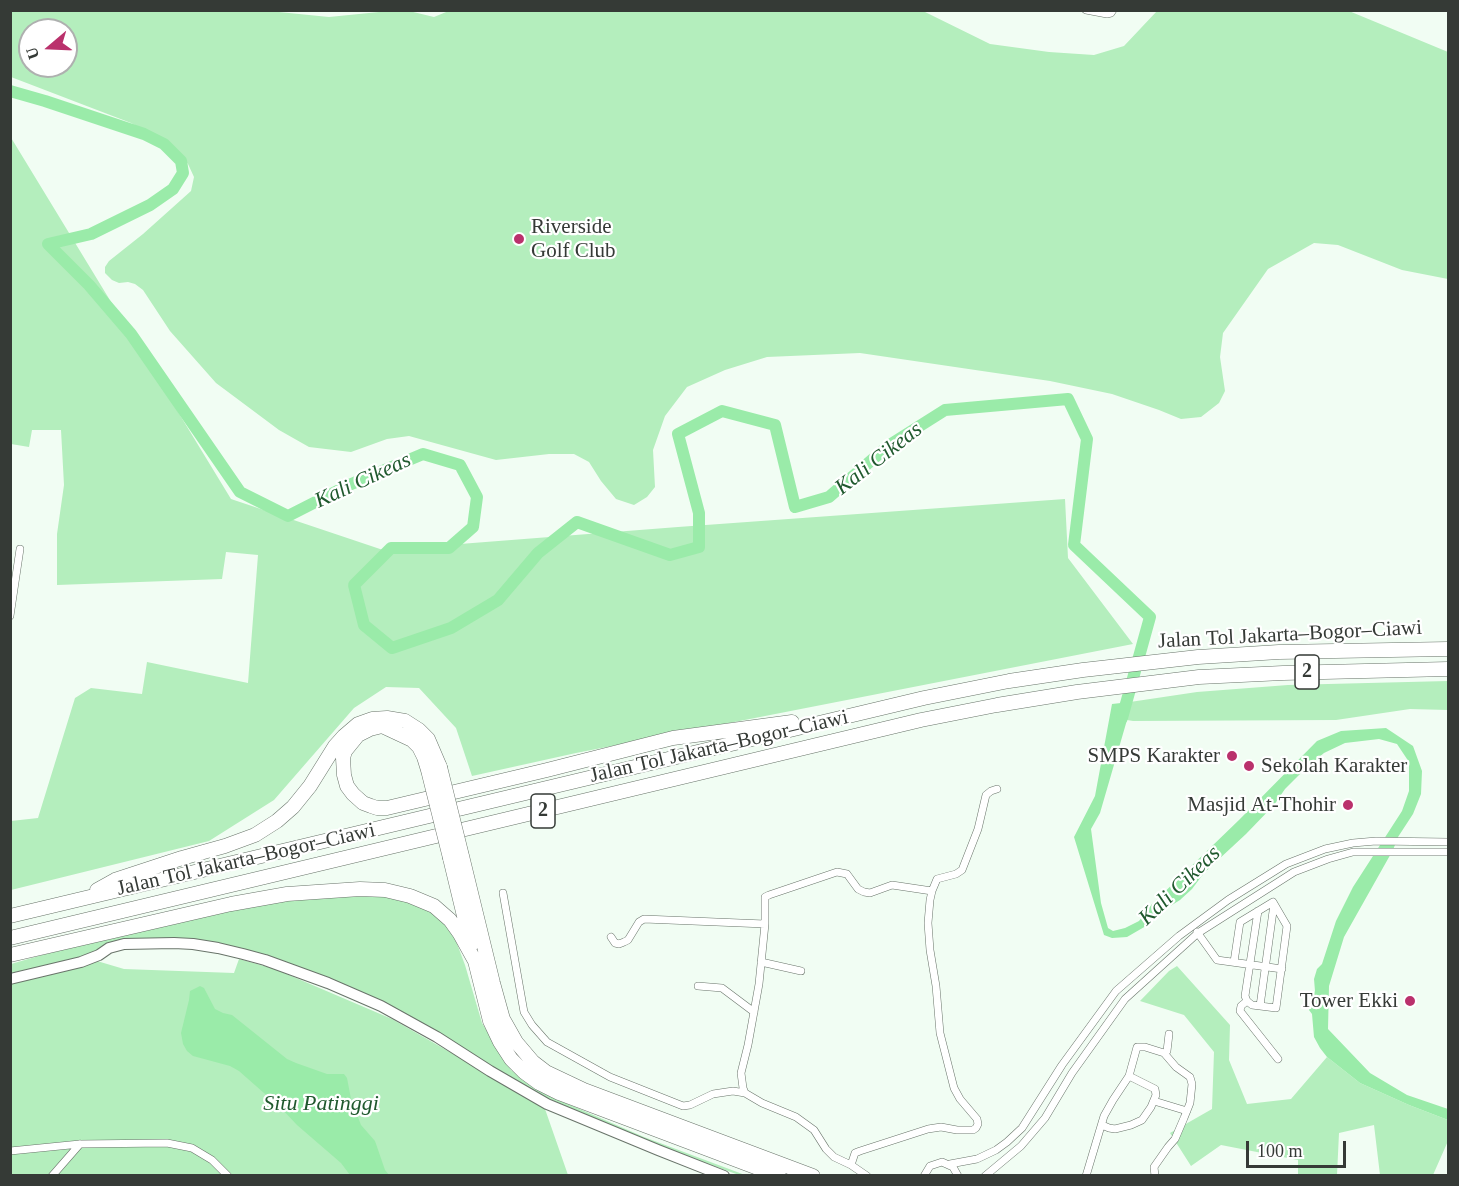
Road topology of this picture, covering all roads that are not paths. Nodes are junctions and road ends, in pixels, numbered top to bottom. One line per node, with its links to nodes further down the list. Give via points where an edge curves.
1 (1086, 10): 2 (street, via 1107,14)
2 (1113, 10)
3 (20, 549): 4 (street)
4 (10, 616)
5 (1449, 649): 7 (highway, Jalan Tol Jakarta–Bogor–Ciawi / 2, via 1280,652 1165,661 1010,681)
6 (1449, 669): 24 (highway, Jalan Tol Jakarta–Bogor–Ciawi / 2, via 1199,677 997,705)
7 (871, 711): 8 (highway, via 673,738 387,808 370,806 353,794 347,786 343,758 358,735 382,726 412,740); 15 (highway, Jalan Tol Jakarta–Bogor–Ciawi / 2)
8 (434, 769): 12 (highway, bridge); 15 (highway, via 428,739 405,721 387,718 358,724 335,747 293,807 255,835 115,880)
9 (997, 789): 13 (street, via 986,795 962,870 937,879)
10 (1449, 842): 16 (street, via 1376,841 1325,849 1286,864)
11 (1449, 852): 18 (street, via 1353,852 1294,872)
12 (456, 857): 27 (highway); 57 (highway, via 503,1019 533,1062 576,1086)
13 (933, 891): 21 (street, via 892,885 864,892 845,872 837,872 767,896); 52 (street, via 928,923 940,1033 954,1088 978,1124 973,1130 928,1129 855,1153)
14 (504, 893): 45 (street, via 524,1012 547,1042 610,1077 683,1107 713,1094)
15 (82, 899): 20 (highway, Jalan Tol Jakarta–Bogor–Ciawi / 2)
16 (1227, 900): 18 (street); 22 (street)
17 (1274, 903): 19 (street); 31 (street); 32 (street, via 1287,926)
18 (1236, 908): 23 (street)
19 (1258, 911): 29 (street, via 1240,922); 30 (street)
20 (10, 916)
21 (765, 924): 25 (street, via 644,919 628,940 619,944); 28 (street)
22 (1193, 924): 23 (street); 36 (street)
23 (1198, 933): 29 (street, via 1217,960); 37 (street)
24 (10, 938)
25 (610, 938)
26 (10, 955): 27 (highway, via 260,898 360,889 385,890 434,906 450,920)
27 (475, 962): 56 (highway, via 490,1021 500,1042 511,1059 539,1083)
28 (761, 962): 33 (street); 40 (street)
29 (1234, 962): 30 (street)
30 (1250, 964): 31 (street); 38 (street)
31 (1265, 967): 32 (street); 39 (street)
32 (1282, 969): 39 (street, via 1276,1008)
33 (801, 971)
34 (10, 979): 55 (main road, via 81,962 124,944 193,944 265,960 381,1006 547,1104)
35 (698, 986): 40 (street, via 722,988)
36 (1116, 991): 37 (street); 51 (street, via 1022,1128 996,1150 977,1159)
37 (1125, 999): 61 (street, via 1039,1125)
38 (1247, 1001): 39 (street); 43 (street, via 1240,1011)
39 (1260, 1005)
40 (754, 1012): 45 (street, via 741,1073)
41 (1169, 1034): 42 (street)
42 (1164, 1053): 44 (street, via 1137,1047); 47 (street, via 1190,1077)
43 (1278, 1059)
44 (1129, 1076): 46 (street, via 1155,1089); 48 (street, via 1108,1107)
45 (746, 1093): 52 (street, via 796,1117 814,1130 826,1149)
46 (1154, 1101): 47 (street); 48 (street, via 1142,1120 1115,1129)
47 (1187, 1111): 63 (street, via 1175,1139 1154,1167)
48 (1102, 1125): 62 (street)
49 (80, 1144): 50 (street); 53 (street); 54 (street, via 167,1143 192,1148)
50 (10, 1151)
51 (950, 1164): 59 (street, via 934,1164); 60 (street)
52 (850, 1165): 58 (street)
53 (52, 1176)
54 (228, 1176)
55 (724, 1176)
56 (778, 1176)
57 (813, 1176)
58 (867, 1176)
59 (924, 1176)
60 (958, 1176)
61 (985, 1176)
62 (1086, 1176)
63 (1155, 1176)

